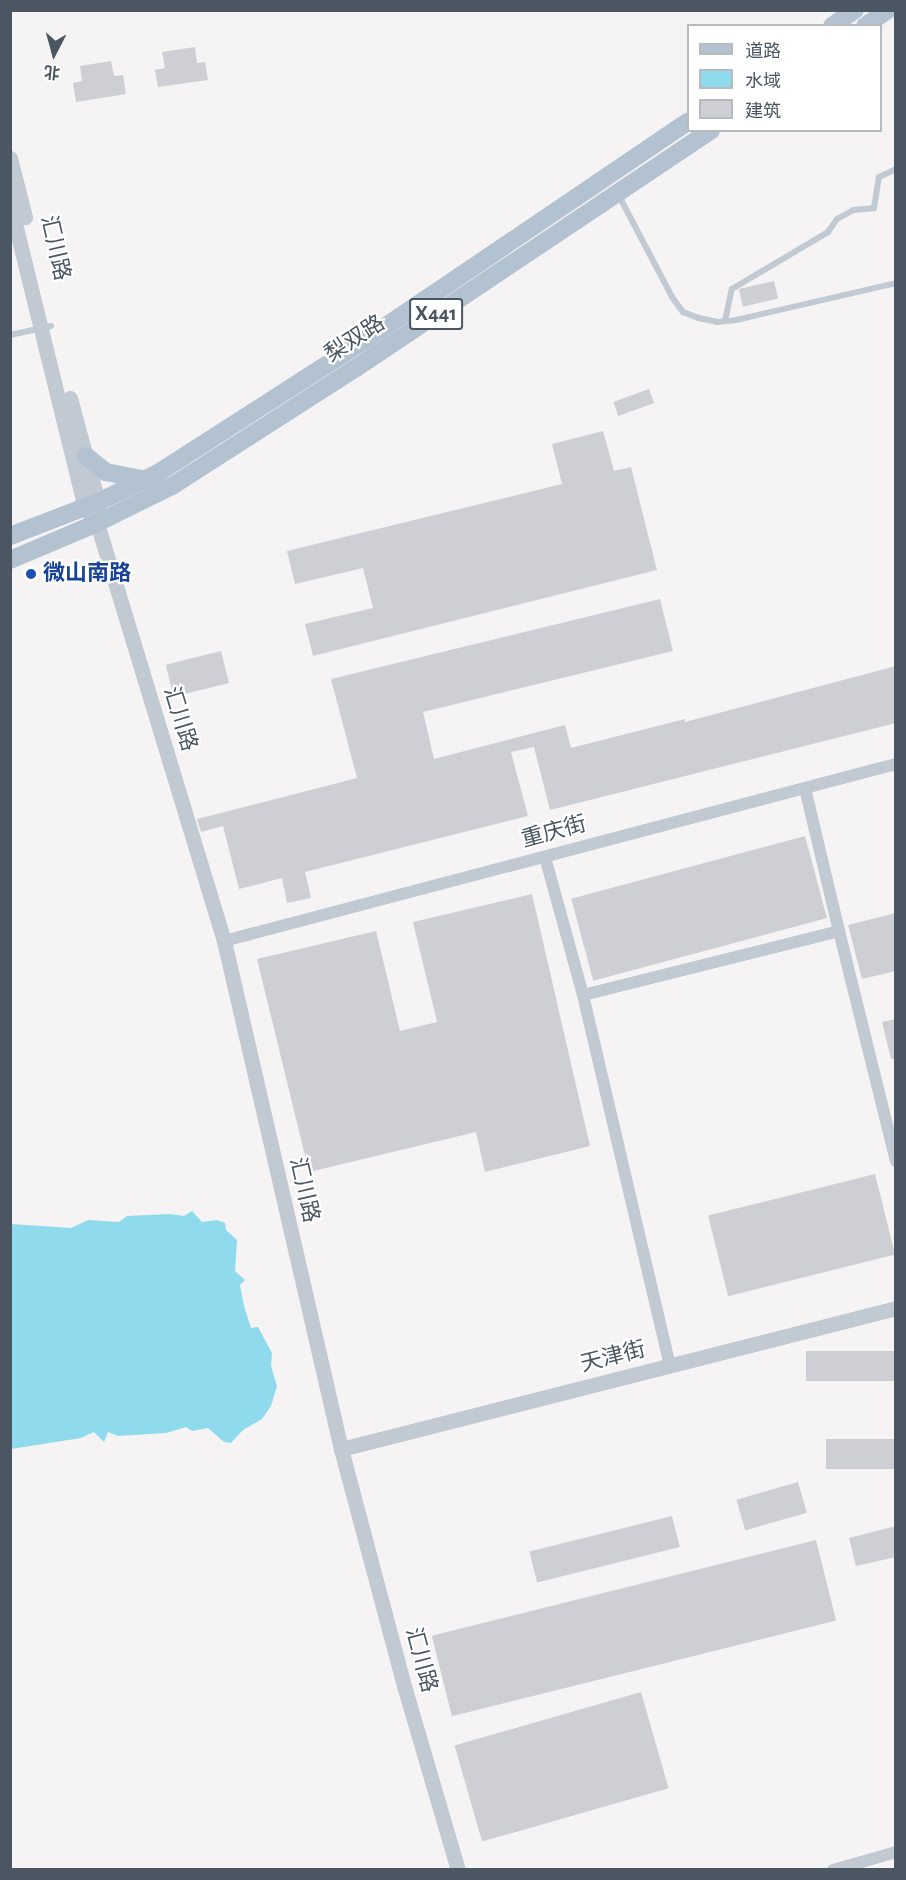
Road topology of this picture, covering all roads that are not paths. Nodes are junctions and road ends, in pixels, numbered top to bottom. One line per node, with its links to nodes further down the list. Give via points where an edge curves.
1 (855, 10): 3 (main road)
2 (888, 10): 4 (main road)
3 (835, 24)
4 (868, 24)
5 (687, 123): 17 (main road, 梨双路 / X441, via 354,347)
6 (708, 132): 9 (main road, 梨双路 / X441)
7 (10, 158): 13 (street, 汇川路)
8 (896, 168): 12 (lane, via 879,177 874,208 853,210 837,219 828,232 732,289)
9 (618, 194): 12 (lane, via 683,312); 19 (main road, 梨双路 / X441)
10 (10, 203): 13 (street, 汇川路)
11 (896, 283): 12 (lane)
12 (725, 321)
13 (46, 328): 14 (lane); 15 (street, 汇川路)
14 (10, 335)
15 (80, 459): 16 (street, 汇川路); 17 (main road, via 106,472); 20 (street, 汇川路)
16 (92, 480): 18 (street); 20 (street, 汇川路)
17 (146, 480): 18 (main road, 梨双路 / X441)
18 (123, 492): 19 (street); 20 (main road, 梨双路 / X441)
19 (159, 493): 21 (main road, 梨双路 / X441)
20 (92, 505): 21 (street, 汇川路); 22 (main road, 梨双路 / X441)
21 (97, 523): 23 (main road, 梨双路 / X441); 28 (street, 汇川路)
22 (10, 536)
23 (10, 560)
24 (896, 764): 25 (street, 重庆街)
25 (805, 788): 26 (street, 重庆街); 27 (street)
26 (545, 856): 28 (street, 重庆街); 29 (street)
27 (839, 931): 29 (street); 30 (street)
28 (224, 941): 33 (street, 汇川路)
29 (583, 995): 32 (street)
30 (896, 1161)
31 (896, 1308): 32 (street, 天津街)
32 (670, 1366): 33 (street, 天津街)
33 (341, 1449): 35 (street, 汇川路)
34 (896, 1852): 36 (street)
35 (458, 1869)
36 (833, 1869)

